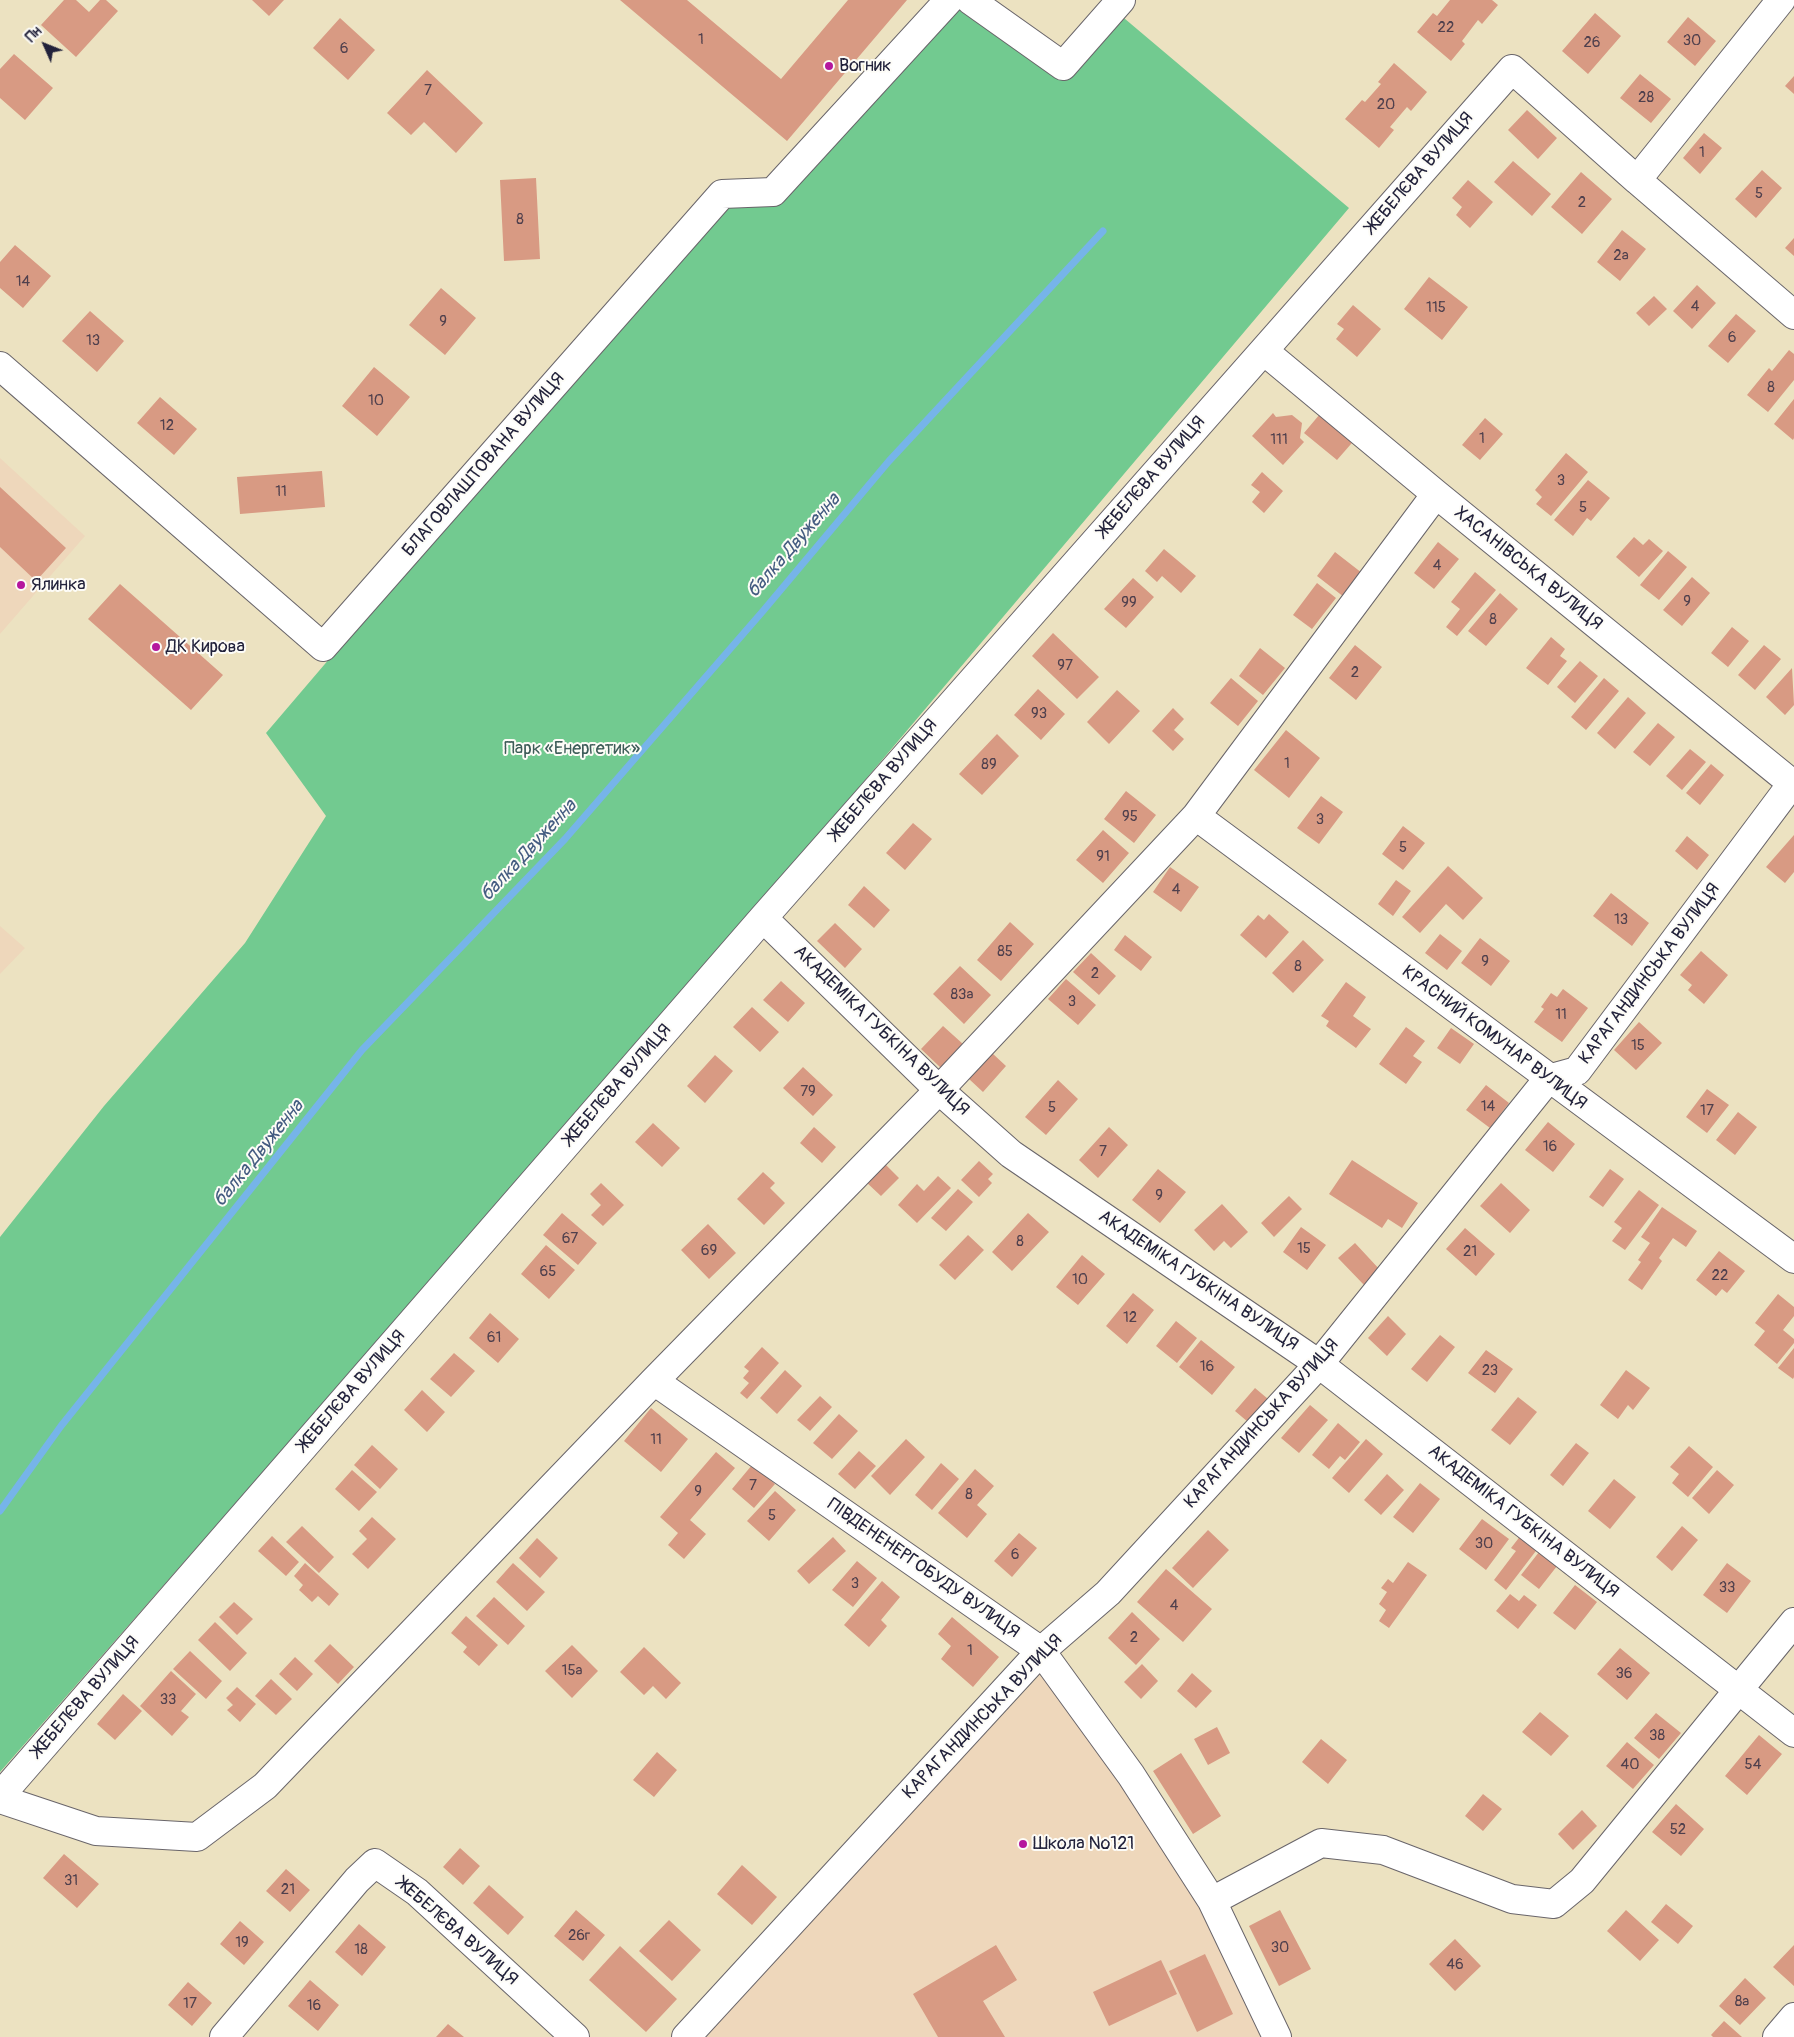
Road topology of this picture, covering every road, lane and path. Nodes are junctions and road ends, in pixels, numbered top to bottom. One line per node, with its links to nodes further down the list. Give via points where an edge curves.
1 (949, 0): 8 (street, БЛАГОВЛАШТОВАНА ВУЛИЦЯ, via 774,192 722,194 323,647)
2 (970, 0): 3 (street, via 1063,66)
3 (1121, 0)
4 (1781, 0): 5 (street)
5 (1637, 180): 6 (street); 7 (street, ЖЕБЕЛЄВА ВУЛИЦЯ, via 1512,69)
6 (1794, 315)
7 (1264, 350): 9 (street, ХАСАНІВСЬКА ВУЛИЦЯ); 12 (street, ЖЕБЕЛЄВА ВУЛИЦЯ)
8 (0, 366)
9 (1436, 494): 10 (street, ХАСАНІВСЬКА ВУЛИЦЯ); 11 (street, ЖЕБЕЛЄВА ВУЛИЦЯ)
10 (1793, 783): 13 (street, КАРАГАНДИНСЬКА ВУЛИЦЯ, via 1577,1072)
11 (1196, 816): 13 (street, КРАСНИЙ КОМУНАР ВУЛИЦЯ); 14 (street, ЖЕБЕЛЄВА ВУЛИЦЯ)
12 (763, 918): 14 (street, АКАДЕМІКА ГУБКІНА ВУЛИЦЯ); 22 (street, ЖЕБЕЛЄВА ВУЛИЦЯ)
13 (1548, 1079): 15 (street, КРАСНИЙ КОМУНАР ВУЛИЦЯ); 16 (street, КАРАГАНДИНСЬКА ВУЛИЦЯ)
14 (939, 1090): 16 (street, АКАДЕМІКА ГУБКІНА ВУЛИЦЯ, via 1010,1154); 17 (street, ЖЕБЕЛЄВА ВУЛИЦЯ)
15 (1794, 1259)
16 (1319, 1364): 19 (street, КАРАГАНДИНСЬКА ВУЛИЦЯ, via 1108,1593); 20 (street, АКАДЕМІКА ГУБКІНА ВУЛИЦЯ)
17 (654, 1381): 19 (street, ПІВДЕНЕНЕРГОБУДУ ВУЛИЦЯ); 22 (street, ЖЕБЕЛЄВА ВУЛИЦЯ, via 265,1786 198,1837 96,1830)
18 (1794, 1622): 20 (street)
19 (1041, 1651): 23 (street, ПІВДЕНЕНЕРГОБУДУ ВУЛИЦЯ, via 1131,1774); 27 (street, КАРАГАНДИНСЬКА ВУЛИЦЯ)
20 (1739, 1689): 21 (street, АКАДЕМІКА ГУБКІНА ВУЛИЦЯ); 23 (street, via 1582,1880 1554,1904 1512,1899 1383,1850 1321,1843)
21 (1794, 1733)
22 (0, 1797)
23 (1212, 1901): 28 (street, ПІВДЕНЕНЕРГОБУДУ ВУЛИЦЯ)
24 (1794, 2017): 29 (street)
25 (224, 2037): 26 (street, ЖЕБЕЛЄВА ВУЛИЦЯ, via 375,1863 417,1892)
26 (575, 2037)
27 (686, 2037)
28 (1277, 2037)
29 (1777, 2037)

